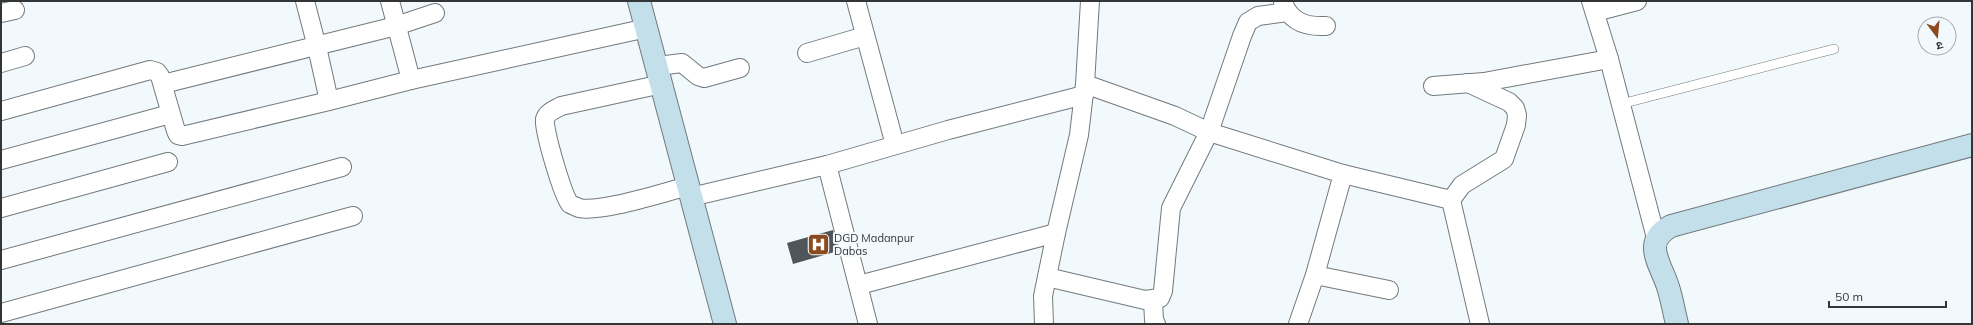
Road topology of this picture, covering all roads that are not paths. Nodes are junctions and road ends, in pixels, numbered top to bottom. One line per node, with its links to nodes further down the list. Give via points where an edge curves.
1 (390, 1): 10 (street)
2 (639, 1): 12 (street)
3 (856, 1): 13 (street)
4 (1090, 1): 26 (street)
5 (1637, 1): 8 (street)
6 (308, 2): 14 (street)
7 (1285, 7): 11 (street, via 1300,23 1311,27); 31 (street, via 1248,22)
8 (1593, 7): 18 (street)
9 (435, 13): 10 (street)
10 (396, 26): 14 (street); 22 (street)
11 (1326, 26)
12 (647, 28): 21 (street); 22 (street)
13 (865, 36): 16 (street); 32 (street)
14 (317, 47): 24 (street); 27 (street)
15 (1834, 49): 28 (lane)
16 (807, 53)
17 (25, 56): 19 (street)
18 (1609, 60): 23 (street); 28 (street)
19 (1, 63)
20 (740, 68): 21 (street, via 704,78 682,63)
21 (660, 75): 39 (street); 39 (street, via 562,106 548,114 545,120 550,144 562,186 570,204 578,208 595,209)
22 (411, 80): 27 (street)
23 (1468, 83): 25 (street); 40 (street, via 1510,102 1517,114 1516,125 1504,159 1462,186)
24 (163, 84): 29 (street, via 157,72 150,70); 30 (street)
25 (1433, 86)
26 (1084, 90): 31 (street, via 1175,116); 32 (street); 43 (street, via 1079,135)
27 (329, 101): 30 (street, via 182,136 178,135)
28 (1621, 104): 44 (street)
29 (1, 110)
30 (170, 114): 34 (street)
31 (1209, 132): 38 (street); 50 (street, via 1171,208 1163,291 1160,298)
32 (895, 145): 36 (street)
33 (1972, 145): 44 (street, via 1671,226 1661,231)
34 (1, 160)
35 (168, 162): 41 (street)
36 (826, 165): 39 (street); 48 (street)
37 (342, 167): 45 (street)
38 (1343, 174): 40 (street); 46 (street)
39 (690, 191): 52 (street)
40 (1451, 200): 57 (street)
41 (1, 208)
42 (353, 216): 51 (street)
43 (1056, 233): 47 (street); 48 (street)
44 (1656, 238): 58 (street, via 1654,249 1668,287)
45 (1, 260)
46 (1315, 274): 49 (street); 56 (street)
47 (1047, 277): 50 (street); 54 (street, via 1043,296)
48 (860, 286): 53 (street)
49 (1389, 290)
50 (1153, 300): 55 (street)
51 (1, 313)
52 (725, 324)
53 (868, 324)
54 (1044, 324)
55 (1156, 324)
56 (1298, 324)
57 (1480, 324)
58 (1677, 324)

